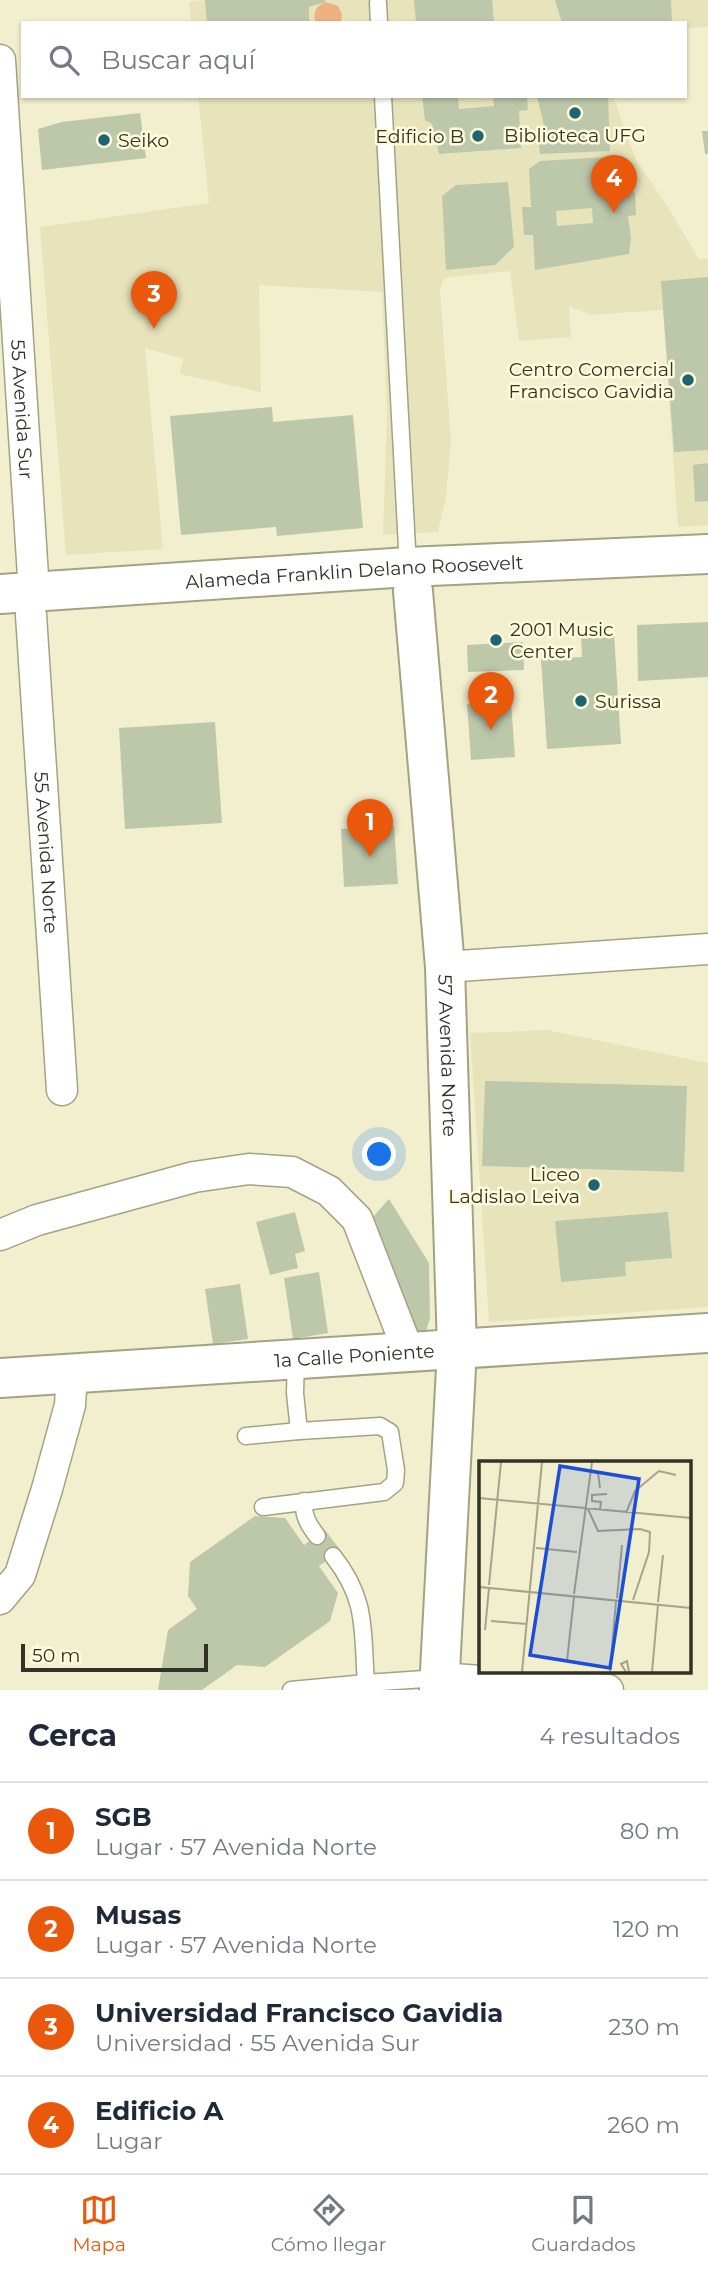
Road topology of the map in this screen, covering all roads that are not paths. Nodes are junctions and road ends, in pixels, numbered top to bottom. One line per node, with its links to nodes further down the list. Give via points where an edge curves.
1 (378, 3): 2 (lane)
2 (379, 21)
3 (0, 60): 8 (street, 55 Avenida Sur)
4 (383, 98): 6 (lane)
5 (708, 554): 6 (street, Alameda Franklin Delano Roosevelt)
6 (410, 579): 7 (street, Alameda Franklin Delano Roosevelt); 8 (street, Alameda Franklin Delano Roosevelt); 10 (street, 57 Avenida Norte)
7 (708, 580)
8 (16, 605): 11 (street, 55 Avenida Norte)
9 (708, 949): 10 (street)
10 (446, 967): 14 (street, 57 Avenida Norte)
11 (62, 1090)
12 (0, 1235): 15 (street, via 37,1220 194,1177 249,1170 292,1172 329,1191 357,1219)
13 (708, 1333): 14 (street, 1a Calle Poniente)
14 (457, 1349): 15 (street, 1a Calle Poniente); 27 (street, 57 Avenida Norte)
15 (409, 1353): 16 (street, 1a Calle Poniente)
16 (296, 1359): 17 (street, 1a Calle Poniente); 19 (lane)
17 (72, 1373): 18 (street, 1a Calle Poniente); 25 (street, via 70,1405 20,1575)
18 (0, 1378)
19 (299, 1431): 20 (lane); 21 (lane, via 380,1426 390,1432 396,1469 394,1483 384,1492)
20 (246, 1436)
21 (304, 1501): 22 (lane); 23 (lane, via 303,1512)
22 (263, 1507)
23 (317, 1536)
24 (333, 1556): 26 (lane, via 354,1588 365,1630)
25 (0, 1599)
26 (366, 1683): 27 (lane); 28 (lane)
27 (439, 1684): 29 (street)
28 (291, 1690)
29 (601, 1690): 30 (street)
30 (608, 1690)

